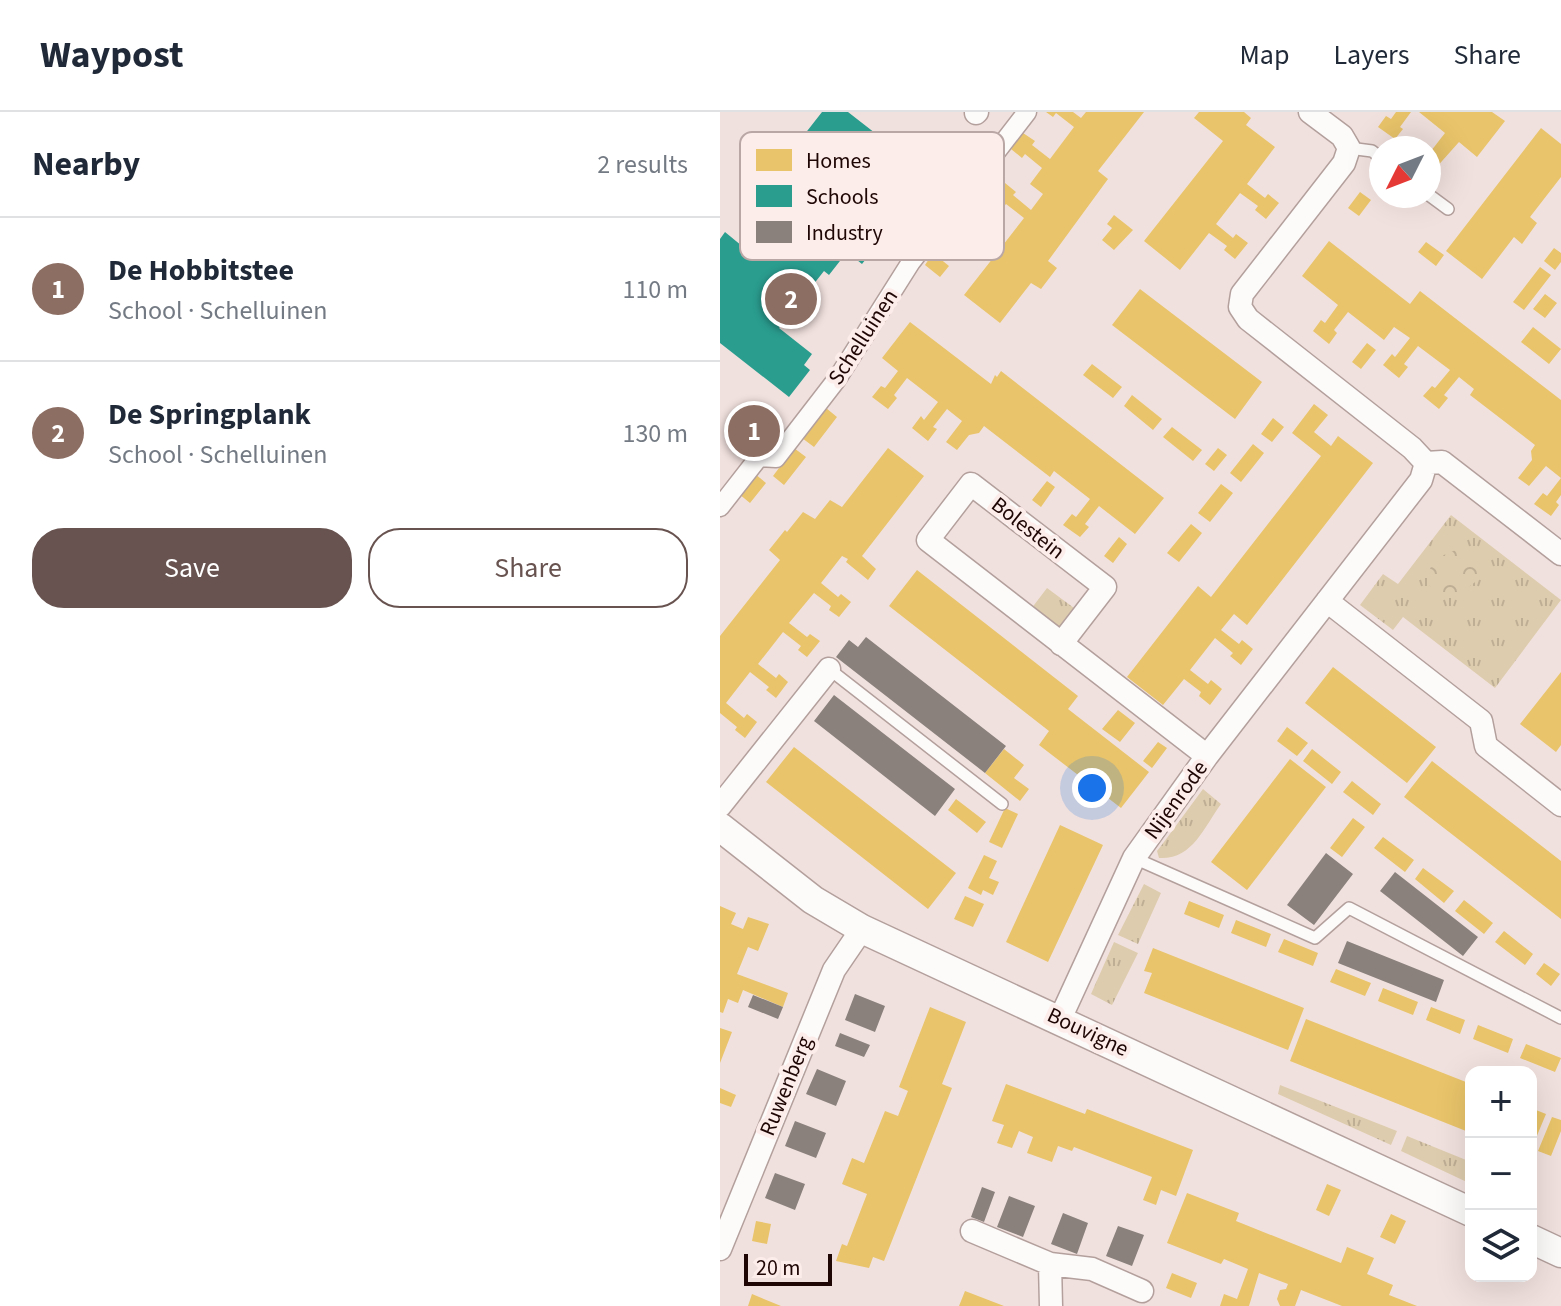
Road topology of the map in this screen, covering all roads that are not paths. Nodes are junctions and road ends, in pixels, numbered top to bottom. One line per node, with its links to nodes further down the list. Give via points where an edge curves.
1 (1027, 112): 3 (street, Schelluinen)
2 (1310, 112): 4 (street, via 1342,136)
3 (1004, 142)
4 (1349, 148): 5 (lane); 9 (street, via 1344,163 1242,294 1240,307 1248,319)
5 (1369, 151)
6 (1441, 204): 7 (lane)
7 (1448, 209)
8 (913, 260): 10 (street, Schelluinen, via 837,379 776,458 759,457)
9 (1426, 463): 11 (street, via 1442,462); 12 (street, Nijenrode, via 1421,480)
10 (720, 507)
11 (1561, 554)
12 (1327, 601): 15 (street, Nijenrode); 17 (street, via 1481,721 1486,746)
13 (1061, 644): 13 (street, Bolestein, via 928,540 971,484 1105,587); 15 (street, Bolestein)
14 (829, 669): 16 (lane); 18 (street)
15 (1207, 756): 20 (street, Nijenrode)
16 (1002, 804)
17 (1561, 805)
18 (720, 806)
19 (720, 827): 21 (street, Bouvigne, via 813,900)
20 (1134, 858): 22 (lane, via 1315,938 1349,908); 23 (street, Nijenrode)
21 (862, 929): 23 (street, Bouvigne); 27 (street, Ruwenberg, via 834,970)
22 (1561, 1018)
23 (1060, 1019): 24 (street, Bouvigne)
24 (1467, 1210)
25 (972, 1231): 29 (street)
26 (1537, 1242): 28 (street)
27 (720, 1249)
28 (1561, 1253)
29 (1050, 1264): 30 (street, via 1092,1269); 31 (street)
30 (1142, 1291)
31 (1051, 1306)

